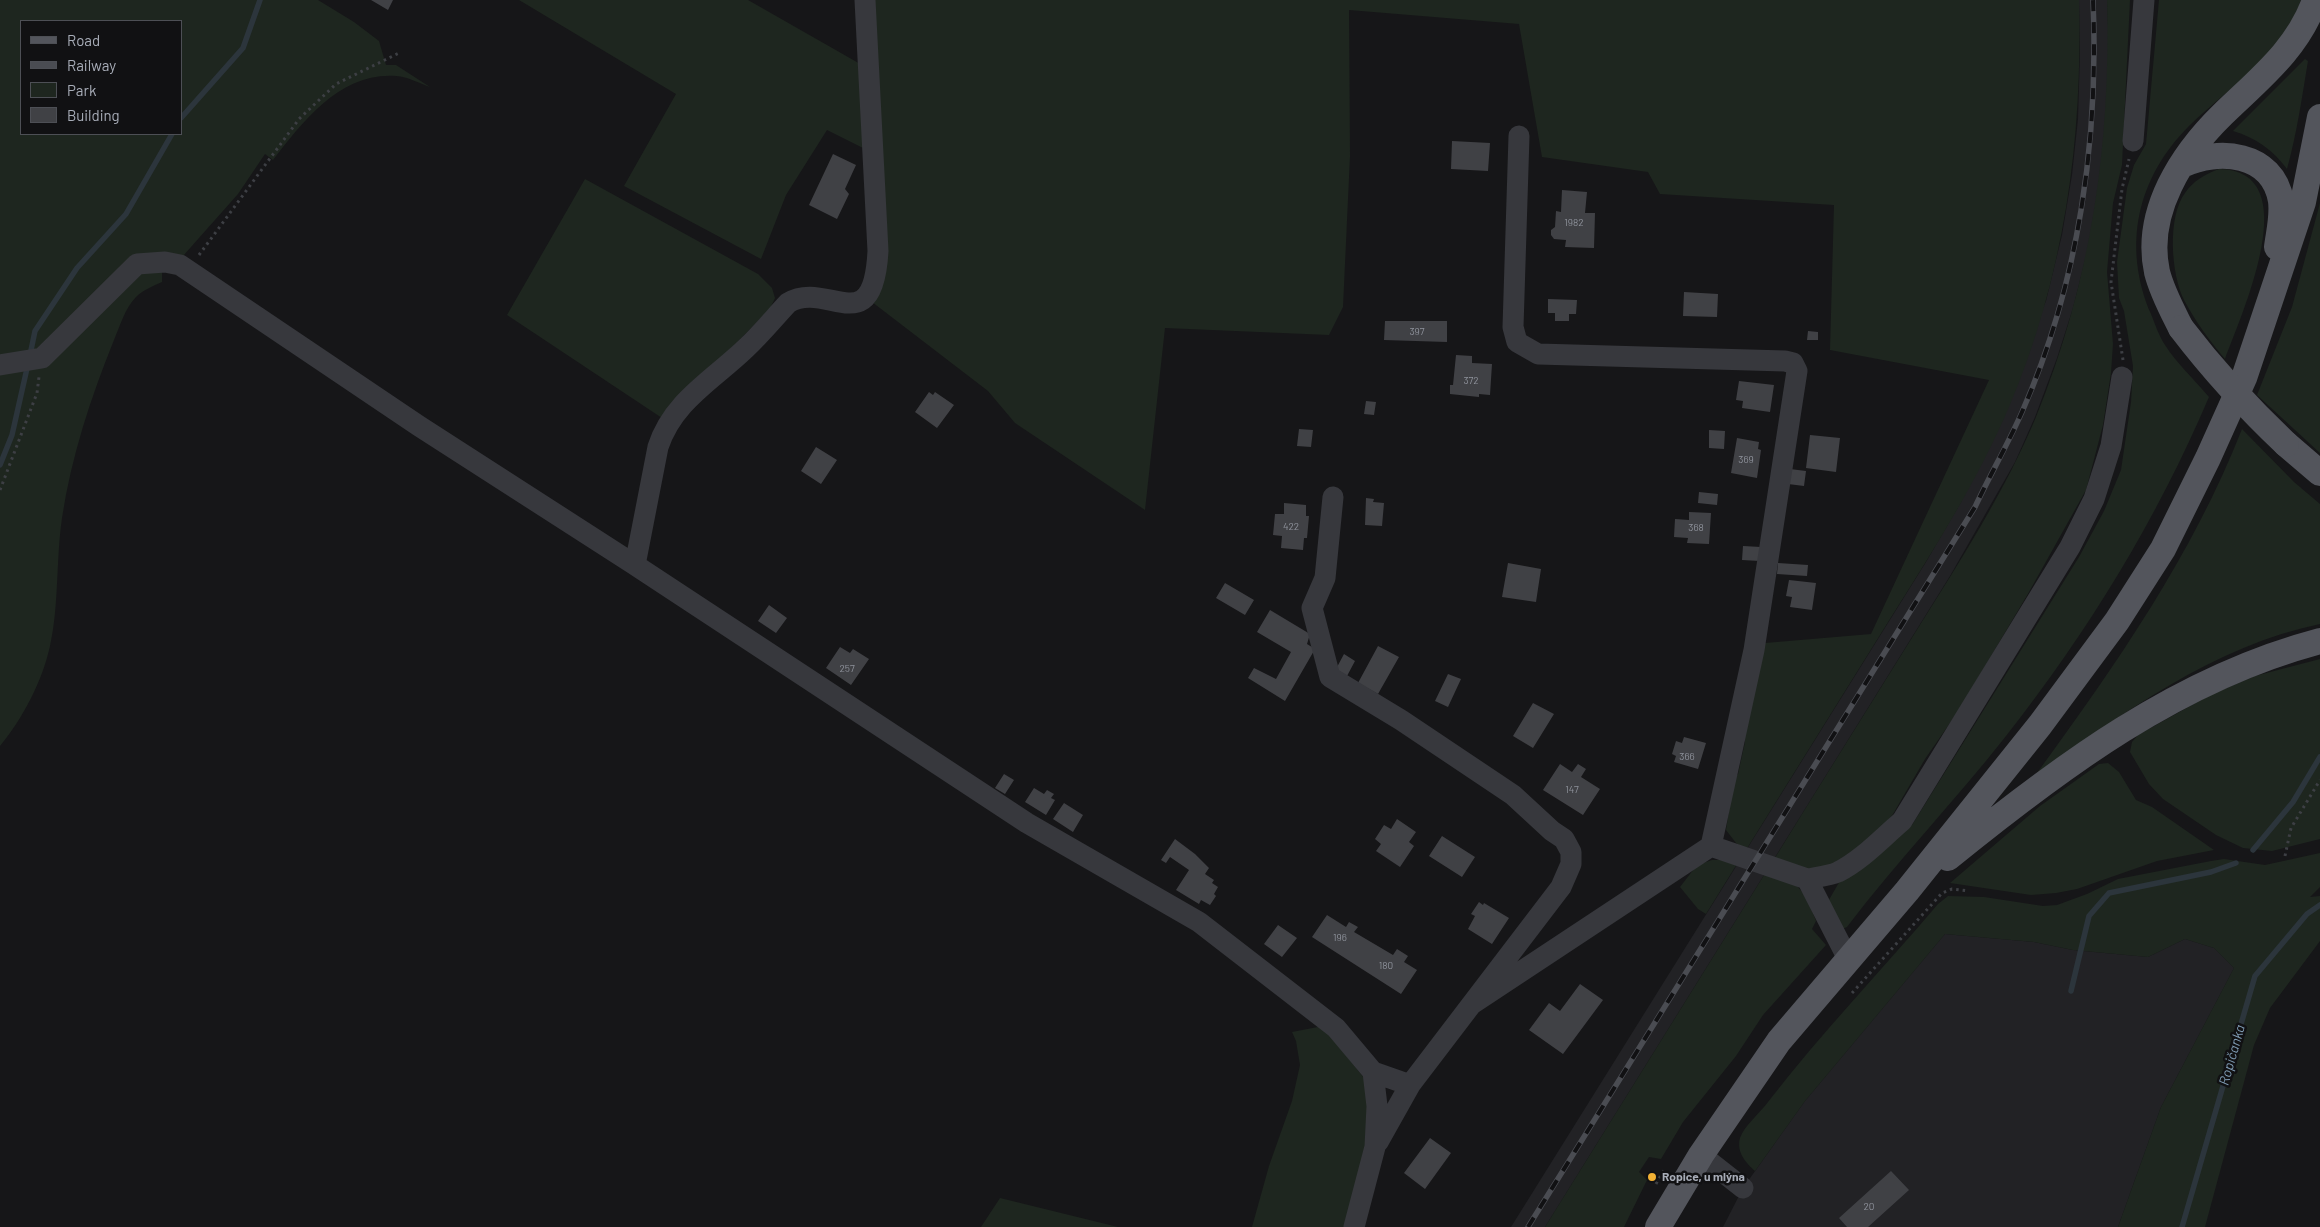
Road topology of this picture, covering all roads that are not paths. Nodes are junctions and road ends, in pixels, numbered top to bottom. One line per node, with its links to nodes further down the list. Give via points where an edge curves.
1 (866, 0): 13 (street, via 878,251 874,284 867,296 858,302 846,304 796,298 788,303 746,348 679,407 658,447)
2 (2144, 0): 6 (street)
3 (2315, 0): 7 (main road, via 2299,36 2279,61 2221,116)
4 (2320, 117): 8 (main road, via 2304,202)
5 (1519, 136): 15 (street, via 1513,327 1517,342 1538,354 1785,361 1793,363 1797,371 1754,650)
6 (2133, 141)
7 (2182, 165): 8 (main road, via 2212,156 2239,157 2259,166 2273,182 2281,202); 11 (main road, bridge, via 2162,202 2155,241 2157,271 2181,328 2242,402)
8 (2269, 308): 17 (main road, via 2240,387 2163,549 2117,621 2046,717)
9 (8, 364): 13 (street, via 41,359 137,264 166,262 188,269 419,426)
10 (2122, 377): 16 (street, via 2111,446 2094,500 2064,556 1913,804 1902,821 1861,856 1836,873)
11 (2320, 473)
12 (1333, 496): 19 (street, via 1325,578 1312,608 1330,677 1513,795 1564,839 1571,852 1571,864 1560,887)
13 (635, 565): 20 (street, via 1027,823 1199,922 1336,1028)
14 (2320, 641): 17 (main road, via 2287,649 2219,676 2158,708 2030,791)
15 (1712, 846): 16 (street); 19 (street)
16 (1808, 879): 18 (street)
17 (1907, 891): 18 (main road)
18 (1848, 958): 23 (main road, via 1779,1040)
19 (1472, 1004): 21 (street)
20 (1373, 1072): 21 (street); 22 (street, via 1377,1106)
21 (1410, 1085): 22 (street)
22 (1375, 1146): 25 (street)
23 (1701, 1155): 24 (street); 26 (main road)
24 (1742, 1188)
25 (1354, 1227)
26 (1658, 1227)

